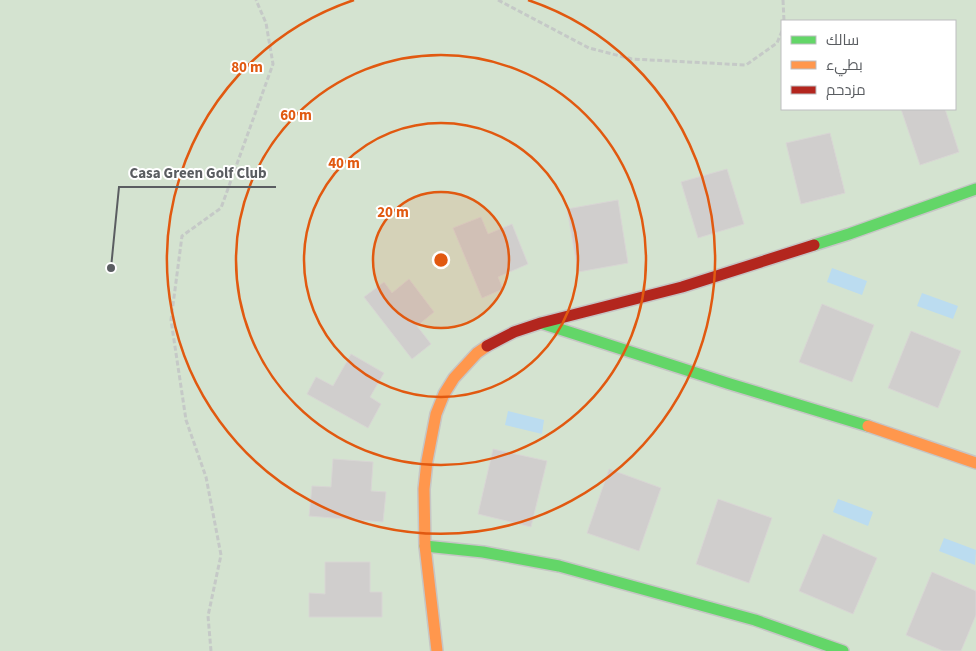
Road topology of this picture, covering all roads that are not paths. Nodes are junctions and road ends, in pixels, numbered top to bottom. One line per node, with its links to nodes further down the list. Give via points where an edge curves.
1 (976, 189): 2 (street, via 849,234 682,287)
2 (541, 323): 3 (street, via 729,384 828,412); 4 (street, via 514,332 477,353 444,394 436,414 427,461)
3 (976, 463)
4 (425, 546): 5 (street); 6 (street, via 483,552 559,566 755,620)
5 (436, 651)
6 (843, 651)

